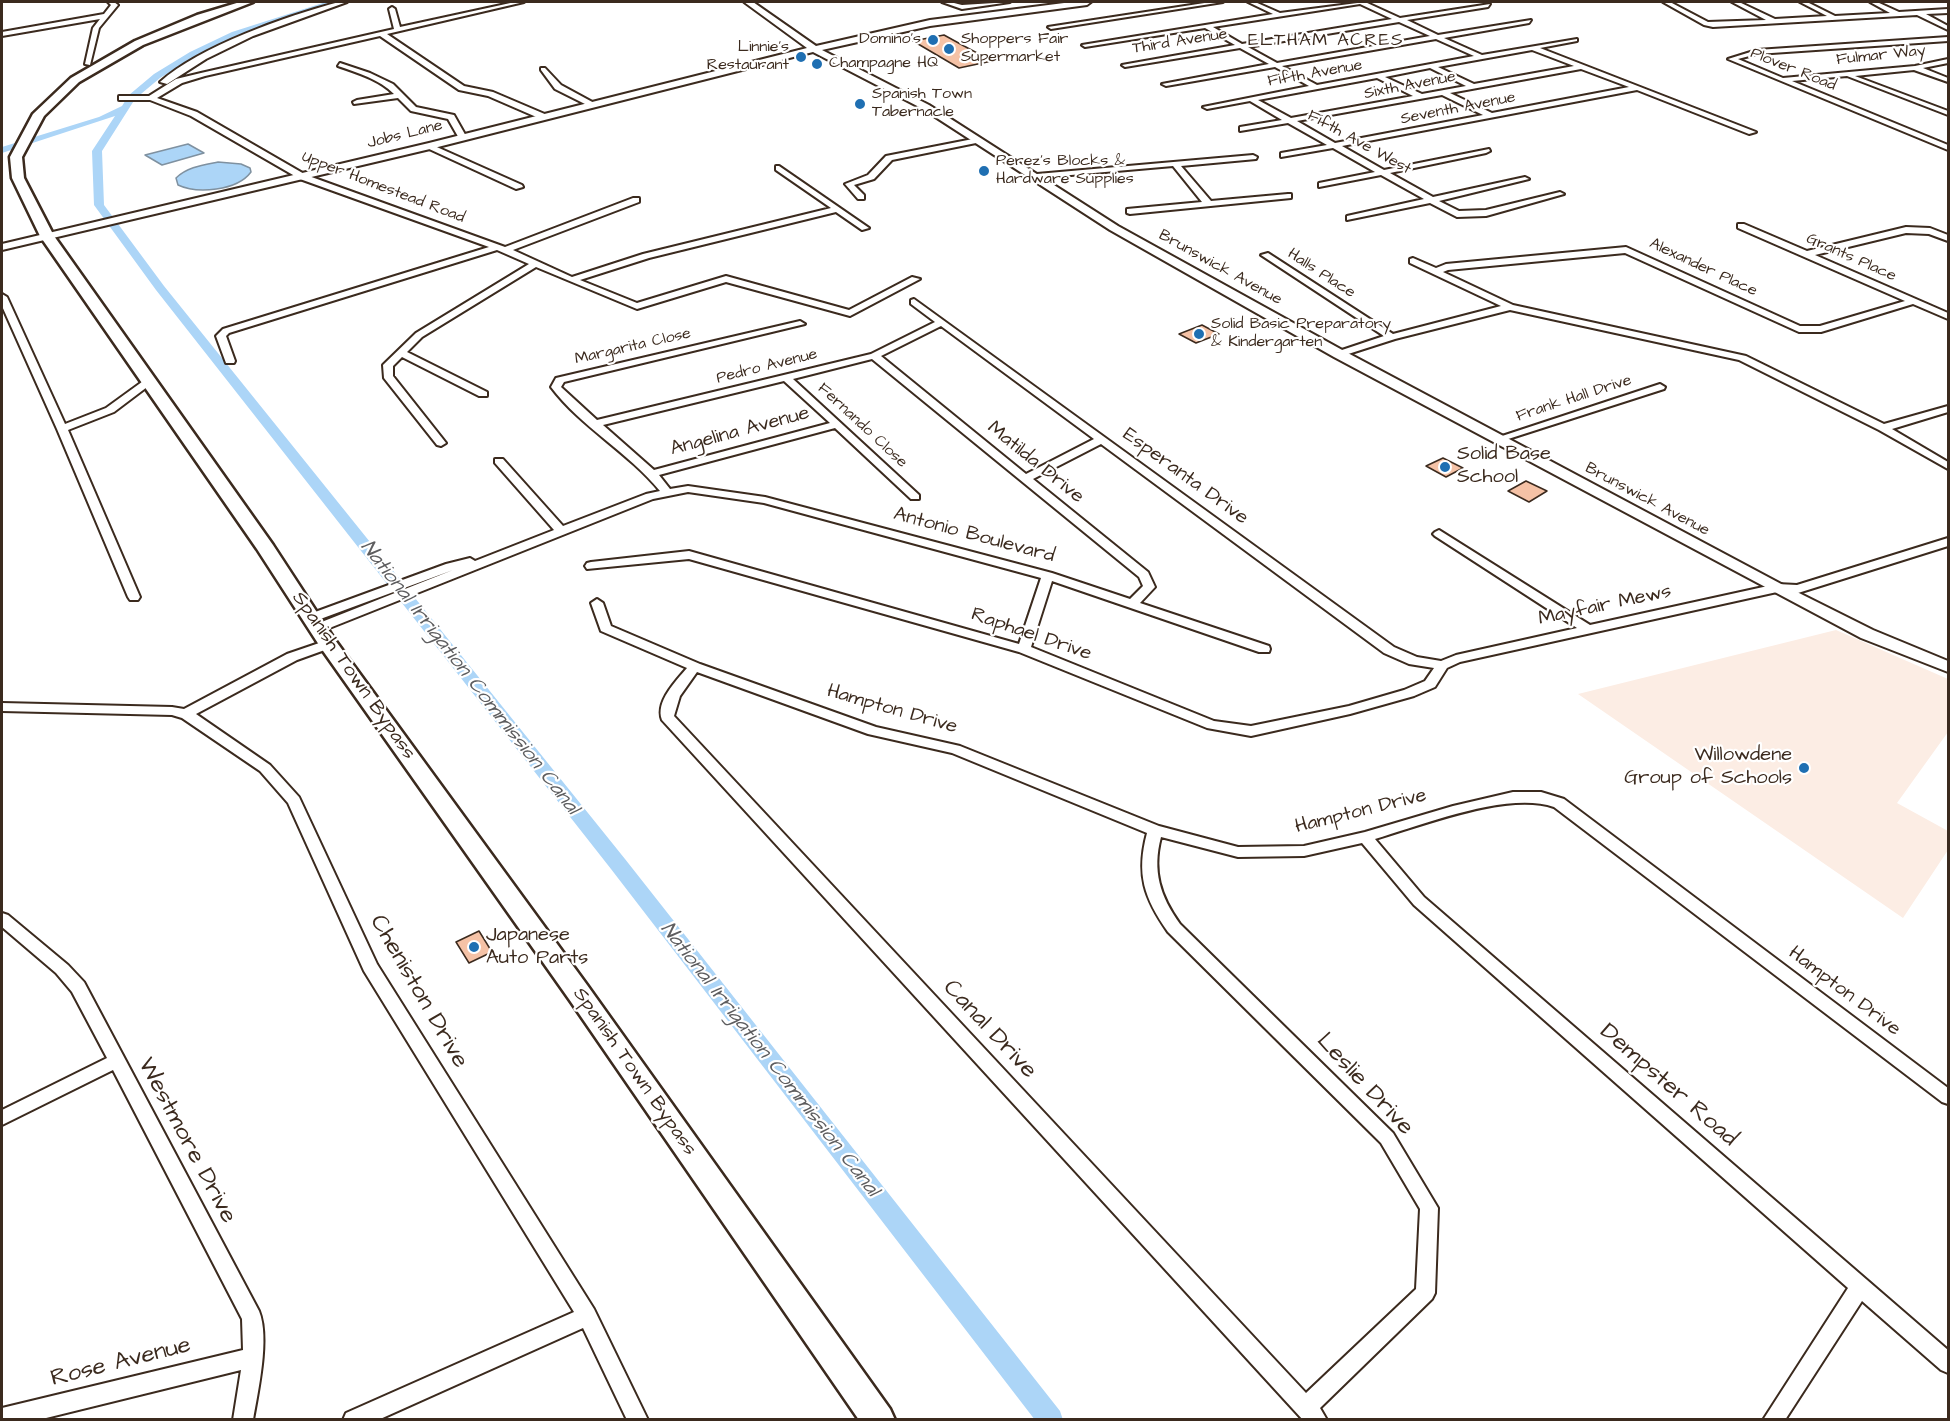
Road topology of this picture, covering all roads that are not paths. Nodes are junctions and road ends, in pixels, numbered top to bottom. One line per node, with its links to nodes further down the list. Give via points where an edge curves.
1 (111, 2): 24 (street, via 115,5)
2 (248, 2): 104 (main road, Spanish Town Bypass, via 169,30 96,66 39,114 21,147 18,178)
3 (344, 2): 63 (street, via 302,14 214,51 184,67)
4 (521, 2): 32 (street)
5 (748, 2): 43 (main road, Brunswick Avenue)
6 (945, 2): 7 (street, via 970,7)
7 (1007, 2)
8 (1087, 2): 43 (main road, Jobs Lane, via 930,23)
9 (1220, 2): 30 (street)
10 (1251, 2): 22 (street)
11 (1361, 2): 22 (street); 26 (street)
12 (1666, 2): 28 (street, via 1710,25)
13 (1735, 2): 28 (street)
14 (1803, 2): 25 (street)
15 (1873, 2): 23 (street)
16 (1942, 2): 17 (street)
17 (1948, 4)
18 (1488, 5): 26 (street, Third Avenue)
19 (392, 9): 32 (street)
20 (1948, 11): 21 (street)
21 (1919, 13): 23 (street); 31 (street)
22 (1278, 14): 29 (street)
23 (1899, 14): 25 (street)
24 (106, 16): 34 (street); 46 (street, via 96,28)
25 (1836, 18): 28 (street)
26 (1400, 20): 35 (street); 40 (street, Third Avenue)
27 (1529, 21): 35 (street)
28 (1773, 21)
29 (1206, 26): 39 (street); 40 (street)
30 (1051, 27)
31 (1948, 28)
32 (397, 29): 33 (street)
33 (380, 33): 63 (street, via 203,74); 73 (street, via 462,88 490,94)
34 (2, 34)
35 (1437, 38): 44 (street); 49 (street)
36 (1948, 39): 38 (street, Plover Road)
37 (1575, 40): 41 (street, Fifth Avenue)
38 (1932, 40): 42 (street); 56 (street, Plover Road, via 1757,52 1731,59)
39 (1085, 45)
40 (1241, 46): 48 (street, Third Avenue); 49 (street)
41 (1533, 48): 44 (street, Fifth Avenue); 51 (street)
42 (1948, 49)
43 (815, 50): 69 (main road, Jobs Lane); 78 (main road, Brunswick Avenue, via 926,107)
44 (1481, 57): 50 (street, Fifth Avenue)
45 (1948, 61): 52 (street, Fulmar Way)
46 (88, 64)
47 (340, 65): 64 (street, via 368,74 390,86)
48 (1125, 65)
49 (1277, 65): 58 (street); 59 (street)
50 (1431, 66): 55 (street, Fifth Avenue); 60 (street)
51 (1581, 66): 60 (street, Sixth Avenue); 61 (street)
52 (1915, 68): 54 (street, Fulmar Way); 57 (street)
53 (543, 69): 69 (street, via 558,87)
54 (1845, 74): 56 (street, Fulmar Way); 71 (street)
55 (1378, 76): 59 (street, Fifth Avenue); 65 (street)
56 (1781, 80): 81 (street, Plover Road)
57 (1948, 80)
58 (1166, 84)
59 (1315, 87): 67 (street, Fifth Avenue)
60 (1474, 87): 62 (street, Sixth Avenue)
61 (1638, 88): 72 (street, Seventh Avenue); 76 (street)
62 (1444, 93): 65 (street, Sixth Avenue); 72 (street)
63 (151, 96): 66 (street, Upper Homestead Road); 89 (street, Upper Homestead Road, via 194,114)
64 (397, 96): 68 (street); 77 (street, via 414,110 451,117)
65 (1422, 97): 74 (street, Sixth Avenue)
66 (122, 98)
67 (1251, 99): 70 (street, Fifth Avenue); 74 (street, Fifth Ave West)
68 (357, 102)
69 (592, 105): 73 (main road, Jobs Lane)
70 (1207, 107)
71 (1948, 113)
72 (1491, 116): 80 (street, Seventh Avenue)
73 (544, 117): 77 (main road, Jobs Lane)
74 (1290, 122): 75 (street, Sixth Avenue); 80 (street, Fifth Ave West)
75 (1243, 129)
76 (1752, 132)
77 (463, 138): 79 (main road, Jobs Lane)
78 (978, 140): 88 (main road, Brunswick Avenue); 95 (street, via 887,159 871,177 849,184)
79 (430, 146): 89 (main road, Jobs Lane); 92 (street)
80 (1334, 147): 83 (street, Seventh Avenue); 87 (street, Fifth Ave West)
81 (1948, 148)
82 (1486, 151): 87 (street)
83 (1284, 156)
84 (1253, 157): 85 (street)
85 (1175, 164): 88 (street); 98 (street)
86 (779, 168): 99 (street)
87 (1381, 173): 91 (street); 97 (street, Fifth Ave West)
88 (1037, 176): 124 (main road, Brunswick Avenue, via 1114,228)
89 (303, 177): 104 (main road, Jobs Lane); 107 (street, Upper Homestead Road)
90 (1525, 179): 97 (street)
91 (1322, 185)
92 (519, 187)
93 (1560, 194): 97 (street, Fifth Ave West, via 1486,213 1454,213)
94 (1288, 196): 98 (street)
95 (861, 197)
96 (636, 200): 107 (street)
97 (1430, 200): 101 (street)
98 (1208, 203): 100 (street)
99 (837, 209): 103 (street); 114 (street, via 646,256)
100 (1130, 211)
101 (1350, 218)
102 (1741, 226): 108 (street, Grants Place)
103 (865, 228)
104 (47, 236): 106 (main road, Jobs Lane); 128 (main road, Spanish Town Bypass)
105 (1948, 238): 108 (street, via 1930,231 1906,230)
106 (2, 247)
107 (501, 249): 111 (street, Upper Homestead Road); 126 (street, via 226,331 221,336)
108 (1807, 254): 116 (street, Grants Place)
109 (1265, 255): 122 (street, Halls Place)
110 (1413, 261): 112 (street)
111 (537, 263): 114 (street, Upper Homestead Road); 123 (street, via 418,335)
112 (1438, 271): 116 (street, Alexander Place, via 1446,267 1626,250 1789,325 1812,330); 118 (street)
113 (915, 279): 114 (street, Upper Homestead Road, via 850,313 726,279 637,306)
114 (571, 280)
115 (2, 297): 135 (street)
116 (1912, 301): 119 (street, Grants Place)
117 (914, 302): 120 (street, Esperanta Drive)
118 (1510, 307): 122 (street); 134 (street, via 1742,358)
119 (1948, 316)
120 (941, 322): 125 (street, Pedro Avenue); 136 (street, Esperanta Drive)
121 (800, 324): 132 (street, Margarita Close, via 560,380 556,387)
122 (1392, 337): 124 (street)
123 (400, 352): 130 (street); 138 (street, via 388,365 388,376)
124 (1340, 354): 137 (main road, Brunswick Avenue)
125 (874, 356): 127 (street, Pedro Avenue); 142 (street, Matilda Drive)
126 (230, 362)
127 (787, 378): 132 (street, Pedro Avenue); 133 (street, Fernando Close)
128 (150, 381): 135 (street, via 110,410); 154 (main road, Spanish Town Bypass)
129 (1660, 387): 137 (street, Frank Hall Drive)
130 (483, 394)
131 (1948, 409): 134 (street)
132 (593, 424): 141 (street, Margarita Close)
133 (836, 425): 141 (street, Angelina Avenue); 144 (street, Fernando Close)
134 (1883, 428): 140 (street)
135 (62, 429): 151 (street)
136 (1102, 439): 142 (street); 158 (street, Esperanta Drive, via 1389,650 1414,661)
137 (1498, 439): 150 (main road, Brunswick Avenue)
138 (441, 443)
139 (500, 461): 145 (street)
140 (1948, 466)
141 (652, 474): 143 (street, Margarita Close)
142 (1026, 478): 153 (street, Matilda Drive, via 1144,575 1149,587)
143 (667, 492): 145 (street, Antonio Boulevard); 149 (street, Antonio Boulevard, via 688,489 765,500)
144 (915, 497)
145 (561, 532): 154 (street, Antonio Boulevard, via 380,598)
146 (1439, 534): 155 (street)
147 (1948, 542): 150 (street, Mayfair Mews, via 1798,589)
148 (591, 567): 156 (street, Raphael Drive, via 689,555)
149 (1048, 576): 153 (street, Antonio Boulevard); 156 (street)
150 (1777, 588): 155 (street, Mayfair Mews); 160 (main road, Brunswick Avenue, via 1867,634)
151 (134, 597)
152 (597, 603): 159 (street, Hampton Drive, via 605,628)
153 (1132, 604): 157 (street, Antonio Boulevard)
154 (319, 630): 162 (street, Antonio Boulevard, via 292,657); 178 (main road, Spanish Town Bypass)
155 (1588, 630): 158 (street, Mayfair Mews)
156 (1024, 649): 158 (street, Raphael Drive, via 1212,725 1251,731 1410,693 1430,684)
157 (1264, 649)
158 (1442, 665)
159 (695, 667): 163 (street, Hampton Drive, via 873,730 955,749); 173 (street, Canal Drive, via 674,692 667,717)
160 (1948, 667)
161 (2, 707): 162 (street, Cheniston Drive)
162 (186, 714): 170 (street, Cheniston Drive, via 265,768 294,801 370,967)
163 (1155, 830): 164 (street, Hampton Drive, via 1238,852 1304,851); 173 (street, Leslie Drive, via 1148,871 1160,909 1174,928 1387,1137 1429,1208 1425,1293)
164 (1365, 837): 167 (street, Hampton Drive, via 1513,797 1541,797 1559,803); 169 (street, Dempster Road, via 1419,901)
165 (2, 920): 166 (street, Westmore Drive, via 78,987)
166 (116, 1061): 168 (street); 171 (street, Westmore Drive, via 252,1318)
167 (1948, 1097)
168 (2, 1118)
169 (1861, 1286): 172 (street, Dempster Road); 179 (street)
170 (587, 1316): 176 (street); 177 (street, Cheniston Drive)
171 (253, 1357): 174 (street, Rose Avenue); 175 (street, Westmore Drive)
172 (1948, 1363)
173 (1311, 1413)
174 (2, 1418)
175 (243, 1419)
176 (353, 1419)
177 (638, 1419)
178 (879, 1419)
179 (1773, 1419)

